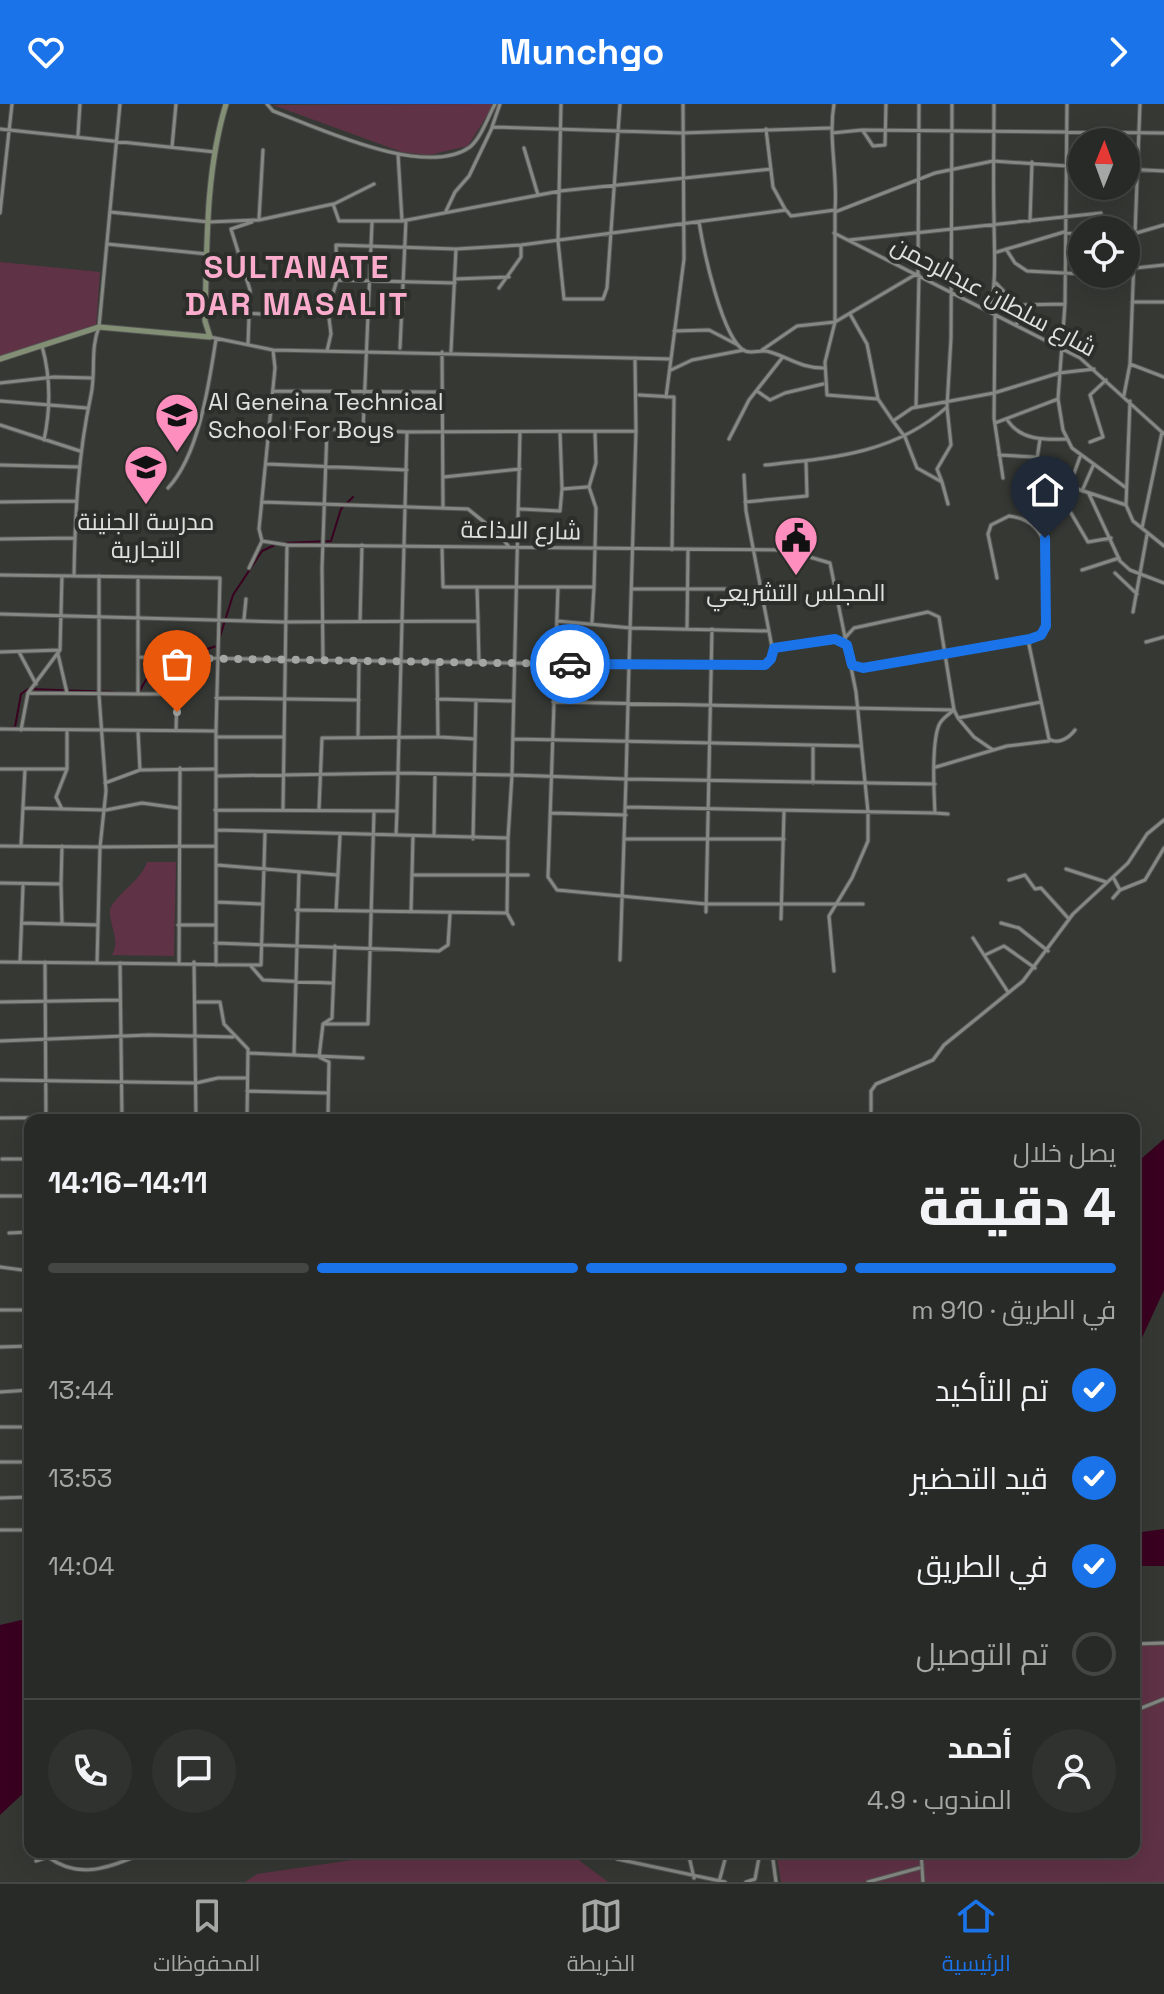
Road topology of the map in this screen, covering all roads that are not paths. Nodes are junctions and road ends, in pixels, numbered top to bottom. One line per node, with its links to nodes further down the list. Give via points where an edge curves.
1 (12, 104): 24 (street)
2 (80, 104): 35 (street)
3 (120, 104): 36 (street)
4 (176, 104): 37 (street)
5 (226, 104): 40 (main road)
6 (267, 104): 41 (street, via 273,111)
7 (497, 104): 18 (street); 41 (street, via 466,149 434,157)
8 (561, 104): 21 (street)
9 (620, 104): 22 (street)
10 (683, 104): 32 (street)
11 (834, 104): 25 (street)
12 (886, 104): 27 (street)
13 (919, 104): 28 (street)
14 (952, 104): 29 (street)
15 (994, 104): 30 (street)
16 (1067, 104): 31 (street)
17 (1140, 104): 19 (street)
18 (492, 127): 21 (street); 58 (street)
19 (1140, 128)
20 (0, 129): 24 (street)
21 (561, 129): 22 (street); 53 (street)
22 (619, 129): 32 (street); 52 (street)
23 (766, 129): 25 (street); 32 (street); 45 (street)
24 (9, 130): 35 (street); 55 (street)
25 (830, 130): 26 (street); 59 (street, via 837,169)
26 (862, 130): 27 (street); 27 (street, via 877,148 885,145)
27 (886, 131): 28 (street)
28 (919, 131): 29 (street); 50 (street)
29 (952, 131): 30 (street); 46 (street)
30 (994, 132): 31 (street); 42 (street)
31 (1066, 132): 44 (street)
32 (682, 133): 49 (street)
33 (1140, 133): 34 (street)
34 (1164, 133)
35 (78, 135): 36 (street)
36 (117, 140): 37 (street); 60 (street)
37 (172, 147): 40 (street)
38 (524, 148): 54 (street)
39 (263, 150): 64 (street)
40 (215, 152): 68 (main road)
41 (398, 154): 66 (street)
42 (993, 161): 43 (street); 46 (street); 72 (street)
43 (1032, 162): 44 (street); 67 (street)
44 (1067, 166): 63 (street)
45 (771, 169): 49 (street); 57 (street, via 773,187)
46 (953, 169): 50 (street); 74 (street)
47 (1140, 169): 48 (street)
48 (1164, 171)
49 (682, 177): 52 (street); 71 (street)
50 (918, 181): 59 (street); 76 (street)
51 (374, 184): 56 (street)
52 (614, 185): 53 (street); 81 (street)
53 (560, 191): 54 (street); 83 (street)
54 (538, 195): 58 (street)
55 (1, 203): 61 (street)
56 (333, 204): 64 (street); 70 (street, via 339,221)
57 (786, 210): 59 (street, via 791,216); 69 (street)
58 (446, 211): 66 (street)
59 (835, 211): 79 (street)
60 (110, 212): 68 (street); 84 (street)
61 (0, 213)
62 (1101, 213): 63 (street)
63 (1065, 217): 67 (street); 77 (street)
64 (259, 220): 65 (street); 75 (street)
65 (226, 221): 68 (street); 75 (street)
66 (404, 221): 70 (street); 87 (street)
67 (1030, 221): 72 (street)
68 (209, 222): 91 (main road)
69 (699, 222): 71 (street); 123 (street, via 712,284)
70 (372, 223): 85 (street)
71 (682, 224): 81 (street); 119 (street, via 684,259)
72 (994, 224): 74 (street); 90 (street)
73 (1164, 225): 78 (street)
74 (951, 227): 76 (street); 105 (street)
75 (231, 229): 112 (street, via 250,290)
76 (917, 230): 82 (street); 94 (street)
77 (1064, 232): 80 (street); 89 (street); 95 (street)
78 (1140, 232)
79 (834, 233): 82 (street, شارع سلطان عبدالرحمن); 116 (street)
80 (1068, 233)
81 (611, 234): 83 (street); 83 (street, via 606,294 597,301 564,299)
82 (849, 240): 94 (street, شارع سلطان عبدالرحمن)
83 (558, 241): 86 (street)
84 (107, 244): 91 (street); 118 (street)
85 (372, 245): 87 (street); 98 (street, via 336,245); 100 (street)
86 (521, 245): 88 (street); 97 (street, via 521,257)
87 (405, 246): 88 (street); 101 (street)
88 (456, 249): 99 (street)
89 (1006, 249): 90 (street); 95 (street, via 1027,271 1051,270)
90 (997, 252): 102 (street)
91 (208, 255): 111 (main road)
92 (1164, 265): 93 (street)
93 (1140, 267)
94 (919, 274): 105 (street, شارع سلطان عبدالرحمن); 114 (street); 164 (street)
95 (1065, 276): 96 (street); 109 (street)
96 (1068, 276)
97 (509, 277): 99 (street); 103 (street)
98 (337, 280): 100 (street); 106 (street)
99 (455, 281): 101 (street); 131 (street)
100 (368, 282): 101 (street); 126 (street)
101 (403, 283): 127 (street)
102 (996, 283): 110 (street); 113 (street)
103 (499, 288)
104 (1133, 288): 107 (street)
105 (951, 293): 113 (street, شارع سلطان عبدالرحمن); 159 (street)
106 (331, 294): 112 (street, via 289,316); 130 (street)
107 (1132, 302): 108 (street); 137 (street)
108 (1164, 302)
109 (1065, 304): 110 (street); 124 (street)
110 (1017, 305): 117 (street)
111 (205, 310): 112 (street); 120 (main road, via 206,330)
112 (250, 312): 121 (street)
113 (990, 312): 115 (street, شارع سلطان عبدالرحمن)
114 (850, 314): 116 (street); 156 (street, via 867,344)
115 (995, 315): 117 (street, شارع سلطان عبدالرحمن); 152 (street)
116 (835, 322): 129 (street, via 797,326); 138 (street)
117 (1017, 326): 124 (street, شارع سلطان عبدالرحمن)
118 (99, 327): 120 (main road); 122 (main road); 144 (street)
119 (674, 331): 123 (street, via 709,330); 136 (street)
120 (213, 338): 121 (street); 205 (street, via 190,456)
121 (248, 344): 125 (street)
122 (42, 346): 135 (main road); 142 (street)
123 (739, 346): 128 (street)
124 (1060, 349): 139 (street, شارع سلطان عبدالرحمن); 141 (street)
125 (273, 350): 130 (street); 148 (street)
126 (365, 350): 127 (street); 130 (street); 151 (street)
127 (400, 350): 132 (street)
128 (744, 350): 129 (street); 140 (street, via 692,360)
129 (762, 350): 134 (street)
130 (327, 351)
131 (451, 351): 132 (street); 133 (street)
132 (442, 352): 150 (street)
133 (635, 358): 136 (street); 153 (street)
134 (782, 358): 138 (street); 149 (street)
135 (0, 359)
136 (671, 359): 140 (street)
137 (1130, 364): 143 (street); 154 (street)
138 (824, 368): 147 (street)
139 (1094, 369): 141 (street); 145 (street, شارع سلطان عبدالرحمن)
140 (671, 370): 155 (street)
141 (1059, 373): 152 (street); 157 (street)
142 (49, 377): 144 (street); 146 (street); 161 (street)
143 (1164, 377)
144 (93, 378): 163 (street)
145 (1106, 380): 154 (street, شارع سلطان عبدالرحمن); 184 (street, via 1090,395 1103,437)
146 (0, 383)
147 (825, 384): 149 (street, via 770,400); 156 (street, via 827,395)
148 (274, 391): 151 (street); 169 (street)
149 (757, 391): 180 (street)
150 (442, 392): 151 (street); 174 (street)
151 (364, 393): 171 (street)
152 (994, 393): 159 (street); 167 (street)
153 (638, 395): 155 (street); 172 (street)
154 (1124, 395): 160 (street, شارع سلطان عبدالرحمن)
155 (666, 397): 235 (street, via 674,397)
156 (878, 399): 165 (street)
157 (1058, 399): 166 (street); 182 (street)
158 (0, 401): 161 (street)
159 (948, 401): 162 (street); 164 (street)
160 (1130, 401): 178 (street, شارع سلطان عبدالرحمن); 204 (street)
161 (50, 405): 163 (street); 183 (street)
162 (947, 407): 179 (street); 201 (street, via 951,445 937,469)
163 (87, 408): 185 (street)
164 (916, 408): 165 (street)
165 (893, 421): 179 (street)
166 (1008, 421): 167 (street); 181 (street, via 1016,431)
167 (995, 423): 186 (street)
168 (0, 425): 183 (street)
169 (271, 427): 170 (street); 190 (street)
170 (327, 430): 171 (street); 193 (street)
171 (363, 431): 173 (street)
172 (636, 431): 177 (street); 234 (street)
173 (407, 432): 174 (street); 197 (street)
174 (443, 432): 175 (street); 199 (street)
175 (520, 432): 176 (street); 196 (street)
176 (560, 432): 177 (street); 206 (street)
177 (595, 432): 202 (street, via 596,463)
178 (1163, 433): 219 (street)
179 (905, 437): 189 (street, via 871,450); 201 (street, via 917,468)
180 (729, 439)
181 (1040, 439): 182 (street); 187 (street)
182 (1066, 439): 188 (street)
183 (44, 440): 185 (street)
184 (1090, 442)
185 (81, 451): 195 (street)
186 (999, 455): 187 (street); 200 (street)
187 (1037, 457): 203 (street, via 1034,479)
188 (1080, 457): 194 (street); 203 (street)
189 (806, 461): 192 (street); 212 (street, via 807,496)
190 (267, 464): 193 (street); 211 (street)
191 (0, 465): 195 (street)
192 (765, 465)
193 (327, 466): 197 (street); 214 (street)
194 (1093, 466): 204 (street); 207 (street)
195 (79, 467): 209 (street)
196 (520, 469): 199 (street); 218 (street)
197 (407, 470): 216 (street)
198 (744, 475): 212 (street)
199 (444, 477): 217 (street)
200 (1003, 478)
201 (942, 482): 213 (street)
202 (589, 487): 206 (street); 233 (street, via 596,508)
203 (1067, 487): 207 (street); 222 (street, via 1064,501 1086,541)
204 (1125, 487): 215 (street)
205 (168, 488)
206 (562, 489): 218 (street, via 560,511)
207 (1082, 491): 208 (street)
208 (1089, 494): 215 (street); 222 (street)
209 (76, 501): 210 (street); 221 (street)
210 (0, 502)
211 (262, 502): 214 (street); 224 (street)
212 (745, 502): 237 (street)
213 (948, 504)
214 (325, 505): 216 (street); 226 (street)
215 (1126, 505): 219 (street)
216 (405, 506): 217 (street); 228 (street)
217 (443, 506): 231 (street, via 475,512)
218 (520, 509): 232 (street)
219 (1142, 528): 220 (street)
220 (1147, 535): 229 (street); 242 (street)
221 (75, 538): 223 (street); 245 (street)
222 (1111, 538): 238 (street)
223 (0, 539)
224 (262, 541): 225 (street, شارع الاذاعة); 239 (street)
225 (287, 545): 226 (street, شارع الاذاعة); 269 (street)
226 (322, 545): 227 (street, شارع الاذاعة); 272 (street)
227 (362, 545): 228 (street, شارع الاذاعة); 270 (street)
228 (403, 546): 230 (street, شارع الاذاعة); 266 (street)
229 (1164, 546)
230 (442, 547): 231 (street, شارع الاذاعة); 250 (street, via 442,586)
231 (509, 547): 232 (street, شارع الاذاعة)
232 (519, 547): 233 (street, شارع الاذاعة); 251 (street)
233 (596, 549): 234 (street, شارع الاذاعة); 253 (street)
234 (632, 550): 235 (street, شارع الاذاعة); 254 (street)
235 (672, 550): 236 (street, شارع الاذاعة)
236 (688, 550): 237 (street, شارع الاذاعة); 256 (street)
237 (754, 550): 255 (street); 279 (street, شارع الاذاعة, via 786,550 830,563)
238 (1119, 558): 240 (street); 242 (street)
239 (249, 568)
240 (1082, 570)
241 (1115, 573): 257 (street)
242 (1141, 574): 249 (street); 257 (street)
243 (0, 575): 244 (street)
244 (62, 576): 245 (street); 261 (street)
245 (74, 576): 246 (street)
246 (99, 576): 247 (street); 262 (street)
247 (138, 577): 263 (street); 264 (street, via 220,578)
248 (997, 578): 278 (street, via 991,525 1009,516 1031,522 1046,542 1046,626 1041,635)
249 (1164, 583)
250 (477, 587): 251 (street); 267 (street)
251 (517, 587): 252 (street); 295 (street)
252 (558, 587): 253 (street); 268 (street)
253 (594, 587): 271 (street)
254 (632, 589): 256 (street); 273 (street)
255 (761, 589): 256 (street); 276 (street)
256 (688, 590): 274 (street)
257 (1137, 594): 259 (street)
258 (246, 599): 265 (street)
259 (1133, 612)
260 (0, 614): 261 (street)
261 (62, 615): 262 (street); 284 (street)
262 (99, 617): 263 (street); 305 (street)
263 (138, 618): 264 (street); 287 (street)
264 (219, 618): 265 (street); 286 (street)
265 (244, 619): 269 (street)
266 (400, 621): 267 (street); 270 (street); 292 (street)
267 (478, 621): 294 (street)
268 (557, 621): 271 (street); 296 (street)
269 (283, 622): 272 (street); 289 (street)
270 (360, 622): 272 (street)
271 (592, 622): 273 (street)
272 (321, 623): 290 (street)
273 (631, 628): 274 (street); 297 (street)
274 (687, 629): 275 (street)
275 (712, 629): 276 (street); 299 (street)
276 (768, 631): 281 (street)
277 (1164, 637): 280 (street)
278 (1028, 639): 285 (street); 313 (street)
279 (843, 640): 281 (street); 285 (street, via 854,628 934,612); 298 (street)
280 (1146, 642)
281 (774, 648): 299 (street, via 765,665)
282 (0, 652): 283 (street)
283 (19, 652): 284 (street); 300 (street)
284 (59, 652): 300 (street); 302 (street)
285 (945, 652): 298 (street, via 863,668); 317 (street)
286 (217, 656): 288 (street); 289 (street); 306 (street)
287 (139, 657): 288 (street); 303 (street)
288 (177, 658): 304 (street)
289 (283, 660): 290 (street); 307 (street)
290 (323, 660): 291 (street)
291 (359, 661): 292 (street); 309 (street)
292 (400, 661): 293 (street); 330 (street)
293 (437, 662): 294 (street); 308 (street)
294 (479, 662): 295 (street)
295 (517, 663): 296 (street); 311 (street)
296 (554, 664): 297 (street); 312 (street)
297 (629, 665): 299 (street); 314 (street)
298 (852, 665): 316 (street)
299 (711, 667): 315 (street)
300 (36, 684): 301 (street)
301 (28, 693): 302 (street); 320 (street)
302 (67, 694): 305 (street)
303 (138, 694): 304 (street); 305 (street)
304 (177, 694): 325 (street)
305 (99, 695): 323 (street)
306 (216, 698): 307 (street); 326 (street)
307 (284, 699): 309 (street); 329 (street)
308 (437, 699): 310 (street); 331 (street)
309 (359, 700): 327 (street)
310 (476, 700): 311 (street); 332 (street)
311 (515, 701): 333 (street)
312 (553, 702): 314 (street); 334 (street)
313 (1041, 702): 318 (street); 335 (street)
314 (628, 704): 315 (street); 336 (street)
315 (710, 706): 316 (street); 337 (street)
316 (858, 709): 317 (street); 339 (street)
317 (954, 710): 318 (street); 341 (street, via 940,723)
318 (958, 718): 340 (street)
319 (0, 729): 320 (street)
320 (21, 730): 322 (street)
321 (1075, 730): 335 (street, via 1065,739)
322 (68, 731): 323 (street); 345 (street)
323 (101, 731): 324 (street); 358 (street)
324 (138, 731): 325 (street); 347 (street)
325 (176, 731): 326 (street)
326 (216, 731): 328 (street)
327 (358, 735): 330 (street); 350 (street, via 320,739)
328 (216, 737): 329 (street); 346 (street)
329 (284, 737): 349 (street)
330 (399, 737): 331 (street); 348 (street)
331 (438, 737): 332 (street)
332 (475, 739): 352 (street)
333 (513, 739): 334 (street); 353 (street)
334 (552, 740): 336 (street); 355 (street)
335 (1051, 741): 340 (street)
336 (627, 743): 337 (street); 356 (street)
337 (708, 744): 338 (street); 357 (street)
338 (813, 745): 339 (street); 359 (street)
339 (860, 746): 360 (street)
340 (994, 750): 341 (street)
341 (936, 767): 361 (street)
342 (180, 768): 346 (street); 347 (street); 364 (street)
343 (0, 769): 344 (street)
344 (25, 769): 345 (street); 363 (street)
345 (67, 769): 365 (street, via 56,797)
346 (215, 769): 354 (street)
347 (140, 770): 358 (street)
348 (399, 773): 350 (street); 351 (street); 372 (street)
349 (284, 774): 350 (street); 354 (street); 366 (street)
350 (320, 774): 367 (street)
351 (435, 774): 352 (street); 386 (street)
352 (475, 775): 353 (street); 388 (street)
353 (512, 775): 355 (street); 387 (street)
354 (216, 776): 369 (street)
355 (551, 777): 356 (street); 375 (street)
356 (626, 779): 357 (street); 362 (street)
357 (708, 781): 359 (street); 370 (street)
358 (105, 783): 368 (street)
359 (813, 783): 360 (street)
360 (866, 783): 361 (street); 374 (street)
361 (935, 784): 376 (street)
362 (626, 807): 370 (street); 378 (street)
363 (23, 808): 365 (street); 392 (street)
364 (179, 808): 368 (street, via 142,803); 395 (street)
365 (62, 809): 368 (street)
366 (283, 809): 367 (street); 369 (street)
367 (319, 809): 371 (street)
368 (106, 810): 397 (street)
369 (215, 810): 380 (street)
370 (707, 810): 373 (street); 391 (street)
371 (374, 811): 372 (street); 383 (street)
372 (397, 811): 384 (street)
373 (784, 811): 374 (street); 390 (street)
374 (868, 812): 376 (street); 418 (street, via 868,841)
375 (551, 813): 378 (street); 414 (street, via 548,877 557,890)
376 (935, 813): 377 (street)
377 (948, 814)
378 (626, 815): 389 (street)
379 (1164, 820): 407 (street)
380 (216, 830): 381 (street); 396 (street)
381 (265, 832): 382 (street); 400 (street)
382 (340, 833): 383 (street); 403 (street)
383 (374, 834): 384 (street); 424 (street)
384 (396, 835): 385 (street)
385 (413, 836): 386 (street); 404 (street)
386 (434, 836): 388 (street)
387 (508, 838): 388 (street); 406 (street)
388 (473, 839)
389 (625, 839): 391 (street); 414 (street)
390 (784, 839): 391 (street); 417 (street)
391 (707, 841): 420 (street)
392 (21, 845): 393 (street); 394 (street)
393 (0, 846)
394 (62, 846): 397 (street); 412 (street)
395 (178, 846): 396 (street); 397 (street); 436 (street)
396 (216, 846): 399 (street)
397 (100, 847): 435 (street)
398 (1164, 848): 413 (street, via 1145,880)
399 (216, 864): 400 (street); 416 (street)
400 (264, 869): 402 (street); 419 (street)
401 (1066, 869): 409 (street)
402 (299, 873): 403 (street); 422 (street)
403 (337, 875): 423 (street)
404 (413, 875): 406 (street); 425 (street)
405 (528, 875): 406 (street)
406 (507, 876): 427 (street)
407 (1113, 877): 409 (street); 413 (street)
408 (1009, 880): 430 (street, via 1025,875)
409 (1106, 882): 430 (street)
410 (0, 883): 411 (street)
411 (23, 884): 412 (street); 431 (street)
412 (61, 884): 433 (street)
413 (1120, 890): 415 (street)
414 (623, 895): 420 (street); 446 (street)
415 (1113, 898)
416 (216, 902): 419 (street); 437 (street)
417 (782, 902): 418 (street); 420 (street); 429 (street)
418 (837, 903): 421 (street); 457 (street, via 829,916)
419 (262, 904): 440 (street)
420 (706, 904): 426 (street)
421 (863, 904)
422 (296, 910): 423 (street); 441 (street)
423 (336, 911): 424 (street)
424 (372, 912): 425 (street); 443 (street)
425 (411, 912): 428 (street)
426 (706, 912)
427 (507, 913): 428 (street); 434 (street)
428 (450, 914): 443 (street, via 445,950)
429 (781, 919)
430 (1069, 919): 444 (street)
431 (22, 923): 433 (street); 448 (street)
432 (1001, 923): 444 (street, via 1019,928)
433 (62, 924): 435 (street)
434 (513, 924)
435 (98, 925): 452 (street)
436 (178, 925): 437 (street); 450 (street)
437 (216, 925): 439 (street)
438 (973, 938): 445 (street)
439 (215, 943): 440 (street); 454 (street)
440 (260, 943): 441 (street); 455 (street, via 261,965)
441 (295, 943): 442 (street); 458 (street)
442 (335, 946): 443 (street); 459 (street)
443 (371, 948): 465 (street, via 368,1024)
444 (1048, 951): 456 (street)
445 (985, 955): 456 (street, via 1004,946); 460 (street)
446 (620, 960)
447 (0, 962): 448 (street)
448 (20, 962): 449 (street)
449 (45, 962): 452 (street); 463 (street)
450 (179, 962): 451 (street); 453 (street)
451 (194, 962): 454 (street); 464 (street)
452 (97, 963): 453 (street)
453 (120, 963): 461 (street)
454 (216, 965): 455 (street)
455 (250, 965): 458 (street, via 263,980)
456 (1035, 968): 460 (street)
457 (834, 971)
458 (294, 981): 459 (street); 472 (street)
459 (333, 983): 465 (street, via 332,1018)
460 (1008, 993): 482 (street, via 926,1065 876,1084)
461 (121, 1000): 463 (street); 468 (street)
462 (0, 1002): 463 (street)
463 (46, 1002): 470 (street)
464 (195, 1002): 466 (street); 467 (street, via 220,1002)
465 (323, 1024): 473 (street)
466 (196, 1037): 467 (street); 468 (street); 479 (street)
467 (233, 1037): 471 (street)
468 (121, 1038): 470 (street); 478 (street)
469 (0, 1041): 470 (street)
470 (47, 1042): 477 (street)
471 (249, 1053): 472 (street); 475 (street)
472 (294, 1055): 473 (street)
473 (319, 1057): 474 (street); 481 (street, via 329,1062)
474 (363, 1058)
475 (247, 1078): 479 (street); 480 (street)
476 (0, 1080): 477 (street)
477 (47, 1080): 478 (street); 483 (street)
478 (122, 1081): 479 (street); 484 (street)
479 (196, 1083): 485 (street)
480 (247, 1091): 481 (street); 486 (street)
481 (328, 1093): 487 (street)
482 (871, 1111)
483 (46, 1114)
484 (122, 1114)
485 (196, 1114)
486 (247, 1114)
487 (328, 1114)
488 (0, 1118): 489 (street)
489 (24, 1118)
490 (2, 1159): 491 (street)
491 (24, 1159)
492 (0, 1196): 493 (street)
493 (24, 1196)
494 (24, 1232): 495 (street)
495 (9, 1233)
496 (0, 1267): 497 (street)
497 (24, 1270)
498 (0, 1310): 499 (street)
499 (24, 1310)
500 (24, 1346): 501 (street)
501 (0, 1347)
502 (24, 1390): 503 (street)
503 (0, 1392)
504 (0, 1427): 505 (street)
505 (24, 1427)
506 (0, 1462): 507 (street)
507 (24, 1462)
508 (24, 1497): 509 (street)
509 (0, 1498)
510 (0, 1530): 511 (street)
511 (24, 1530)
512 (1164, 1643): 513 (street)
513 (1140, 1644)
514 (1164, 1699): 515 (street)
515 (1140, 1709)
516 (45, 1858): 525 (street)
517 (50, 1858): 518 (street, via 69,1870 98,1870)
518 (131, 1858)
519 (617, 1858): 527 (street)
520 (689, 1858): 527 (street)
521 (726, 1858): 528 (street)
522 (759, 1858): 529 (street, via 755,1879)
523 (773, 1858): 530 (street)
524 (920, 1858): 526 (street)
525 (36, 1861)
526 (919, 1868): 531 (street); 532 (street)
527 (694, 1878): 528 (street)
528 (721, 1882)
529 (746, 1882)
530 (776, 1882)
531 (868, 1882)
532 (923, 1882)

